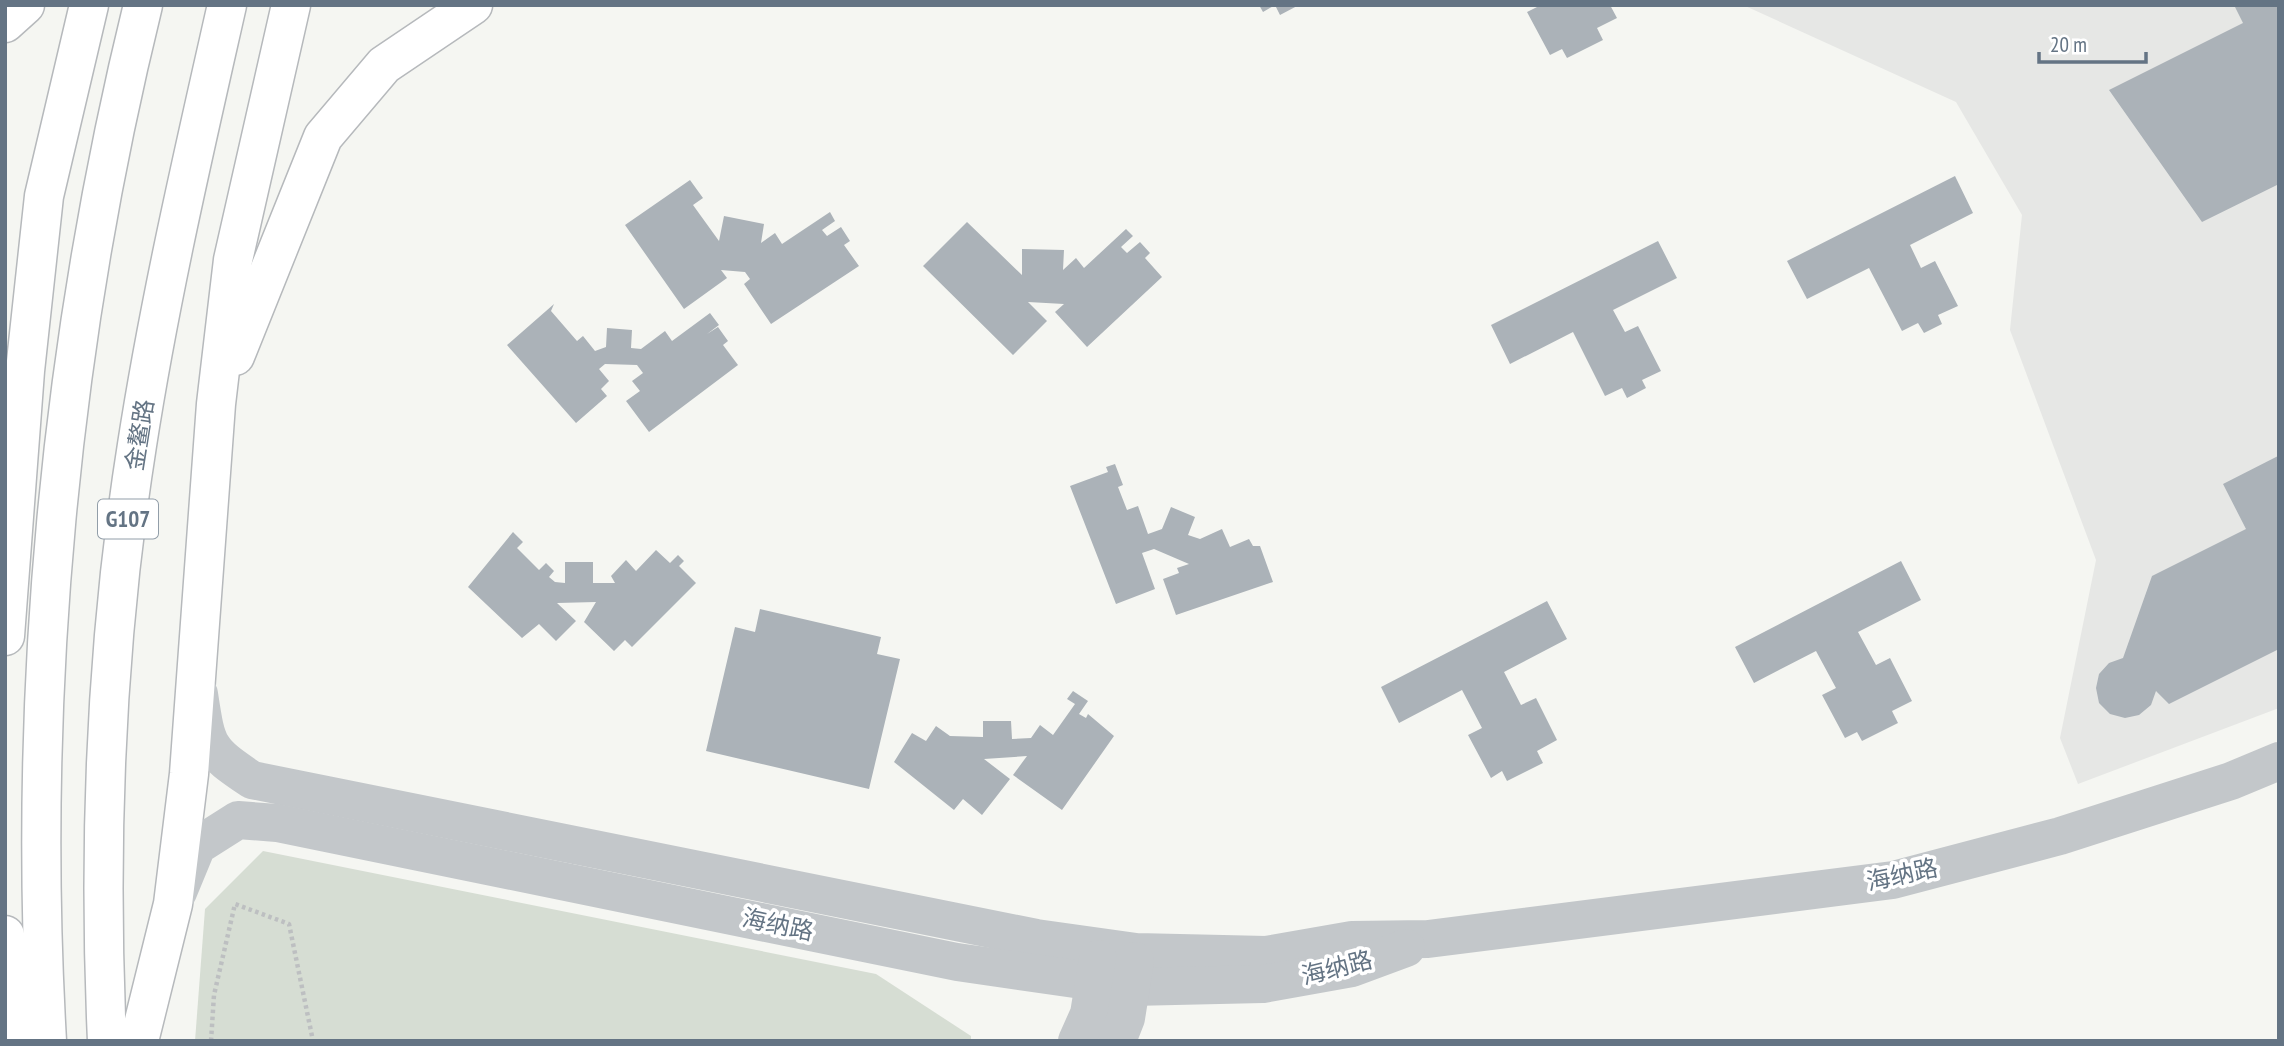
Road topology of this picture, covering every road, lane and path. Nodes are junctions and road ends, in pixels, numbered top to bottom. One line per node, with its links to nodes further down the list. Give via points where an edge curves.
1 (24, 5): 7 (highway)
2 (89, 5): 9 (highway, via 44,196)
3 (143, 5): 17 (highway, via 89,264 65,440 49,617 42,794)
4 (227, 5): 18 (highway, 金鳌路 / G107, via 166,275 129,515 106,798)
5 (291, 5): 8 (highway, via 233,260)
6 (472, 5): 8 (highway, via 384,65 323,137)
7 (5, 23)
8 (216, 404): 11 (highway)
9 (6, 586): 10 (highway)
10 (5, 636)
11 (196, 674): 13 (highway); 15 (street, 海纳路, via 206,738 222,760 252,780 1036,938)
12 (2279, 761): 15 (street, 海纳路, via 2231,782 2060,836 1893,880 1427,939 1352,940 1266,955)
13 (173, 904): 15 (street, 海纳路, via 197,846 237,820 277,823 957,962); 19 (highway)
14 (5, 935): 16 (highway)
15 (1115, 967): 22 (street); 23 (street, via 1126,1018)
16 (24, 1041)
17 (47, 1041)
18 (107, 1041)
19 (139, 1041)
20 (211, 1041): 21 (path, via 214,995 235,904 289,924)
21 (313, 1041)
22 (1077, 1041)
23 (1117, 1041)

